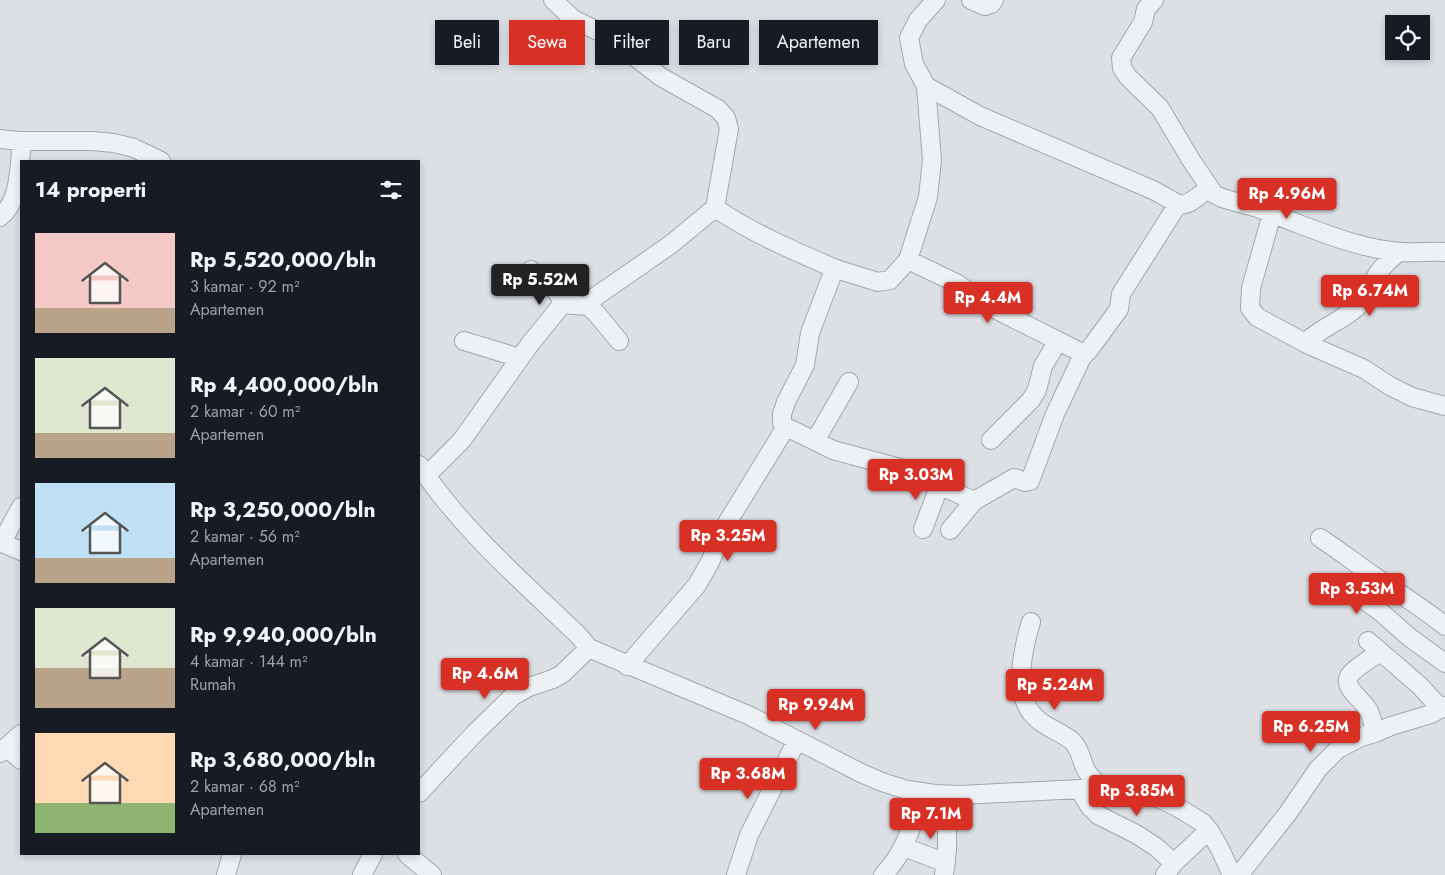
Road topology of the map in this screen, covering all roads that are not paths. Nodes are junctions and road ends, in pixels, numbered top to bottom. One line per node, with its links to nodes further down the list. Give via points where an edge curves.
1 (553, 0): 12 (street, via 573,18 608,36 662,77 718,109 726,118 729,128)
2 (936, 0): 6 (street, via 918,20 909,38 914,64)
3 (971, 0): 4 (street, via 985,6)
4 (994, 0)
5 (1145, 3): 10 (street, via 1143,22 1121,58 1122,68 1128,78 1160,108)
6 (926, 86): 11 (street, via 980,116 1153,190); 17 (street, via 932,160 928,197)
7 (0, 139): 8 (street)
8 (22, 141): 9 (street, via 114,142); 14 (street, via 16,192)
9 (159, 160)
10 (1209, 188): 11 (street, via 1187,204); 13 (street, via 1222,198)
11 (1178, 204): 26 (street, via 1121,294 1119,309)
12 (715, 208): 18 (street, via 745,228); 21 (street)
13 (1272, 214): 15 (street, via 1368,247); 25 (street, via 1251,288 1250,308 1257,317)
14 (0, 217)
15 (1399, 252): 16 (street); 25 (street, via 1382,267 1364,301)
16 (1445, 252)
17 (908, 260): 18 (street, via 890,280 878,282); 24 (street, via 956,283 993,308)
18 (836, 269): 30 (street, via 810,334 806,365 782,414)
19 (531, 270): 20 (street, via 557,292)
20 (561, 304): 21 (street); 27 (street)
21 (588, 306): 23 (street)
22 (464, 341): 27 (street)
23 (619, 341)
24 (1058, 341): 26 (street); 31 (street, via 1043,366 1031,400)
25 (1305, 343): 29 (street, via 1364,369 1412,397)
26 (1084, 354): 35 (street, via 1055,414 1030,481 1014,478)
27 (520, 358): 33 (street, via 462,440)
28 (849, 382): 32 (street)
29 (1445, 406)
30 (786, 427): 32 (street); 47 (street, via 727,523 697,585)
31 (991, 440)
32 (815, 441): 34 (street, via 833,450 907,470)
33 (422, 470): 45 (street, via 486,546)
34 (940, 484): 35 (street); 37 (street)
35 (974, 502): 38 (street)
36 (20, 508): 40 (street)
37 (923, 529)
38 (950, 530)
39 (1320, 538): 44 (street)
40 (1, 542): 41 (street)
41 (20, 551)
42 (1350, 590): 46 (street)
43 (1031, 622): 55 (street, via 1024,646 1024,704 1035,718 1072,740 1086,771)
44 (1445, 626)
45 (589, 648): 47 (street); 56 (street, via 562,674 513,696)
46 (1445, 663)
47 (627, 666): 51 (street, via 748,715)
48 (1443, 707): 49 (street); 49 (street, via 1374,647 1352,673 1348,686 1367,708)
49 (1375, 733): 72 (street, via 1338,749 1318,769 1288,813)
50 (20, 735): 52 (street)
51 (796, 740): 57 (street, via 882,782); 69 (street, via 749,835)
52 (3, 750): 53 (street)
53 (20, 759)
54 (1079, 788): 55 (street); 58 (street); 65 (street, via 1098,815 1156,847)
55 (1101, 788): 59 (street, via 1142,792 1158,798 1177,806)
56 (420, 792)
57 (922, 792): 58 (street); 60 (street)
58 (947, 795): 64 (street)
59 (1209, 830): 65 (street); 71 (street)
60 (904, 847): 64 (street); 70 (street)
61 (232, 855): 66 (street)
62 (372, 855): 67 (street)
63 (408, 855): 68 (street)
64 (945, 869)
65 (1169, 869)
66 (226, 875)
67 (362, 875)
68 (432, 875)
69 (736, 875)
70 (883, 875)
71 (1232, 875)
72 (1238, 875)

